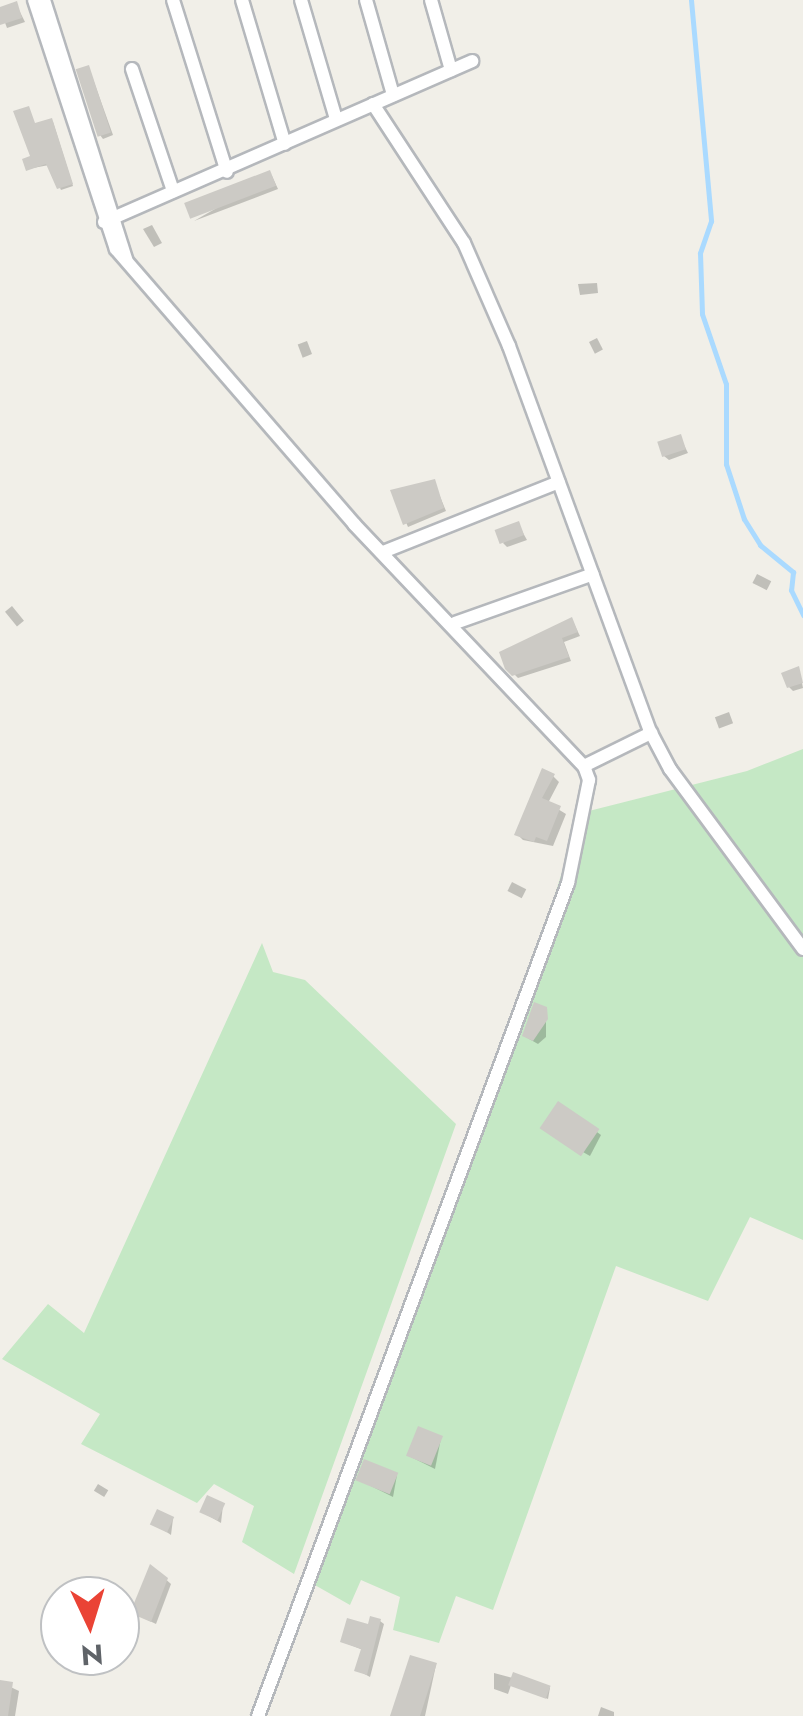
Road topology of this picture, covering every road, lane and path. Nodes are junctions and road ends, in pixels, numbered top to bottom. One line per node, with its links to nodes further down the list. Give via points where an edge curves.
1 (34, 0): 17 (street)
2 (44, 0): 17 (street)
3 (173, 0): 15 (street)
4 (242, 0): 14 (street)
5 (300, 0): 13 (street)
6 (366, 0): 11 (street)
7 (431, 0): 10 (street)
8 (472, 61): 10 (street)
9 (132, 69): 16 (street)
10 (451, 70): 11 (street)
11 (394, 95): 12 (street)
12 (373, 104): 13 (street); 18 (street, via 464,243)
13 (336, 119): 14 (street)
14 (286, 144): 15 (street)
15 (226, 172): 16 (street)
16 (173, 191): 17 (street)
17 (109, 220): 19 (street, via 126,259 156,300)
18 (559, 482): 19 (street); 20 (street)
19 (382, 552): 21 (street)
20 (593, 574): 21 (street); 22 (street)
21 (455, 623): 23 (street)
22 (652, 733): 23 (street); 24 (street, via 670,768)
23 (584, 766): 25 (street, via 588,798 568,883)
24 (803, 949)
25 (258, 1716)

